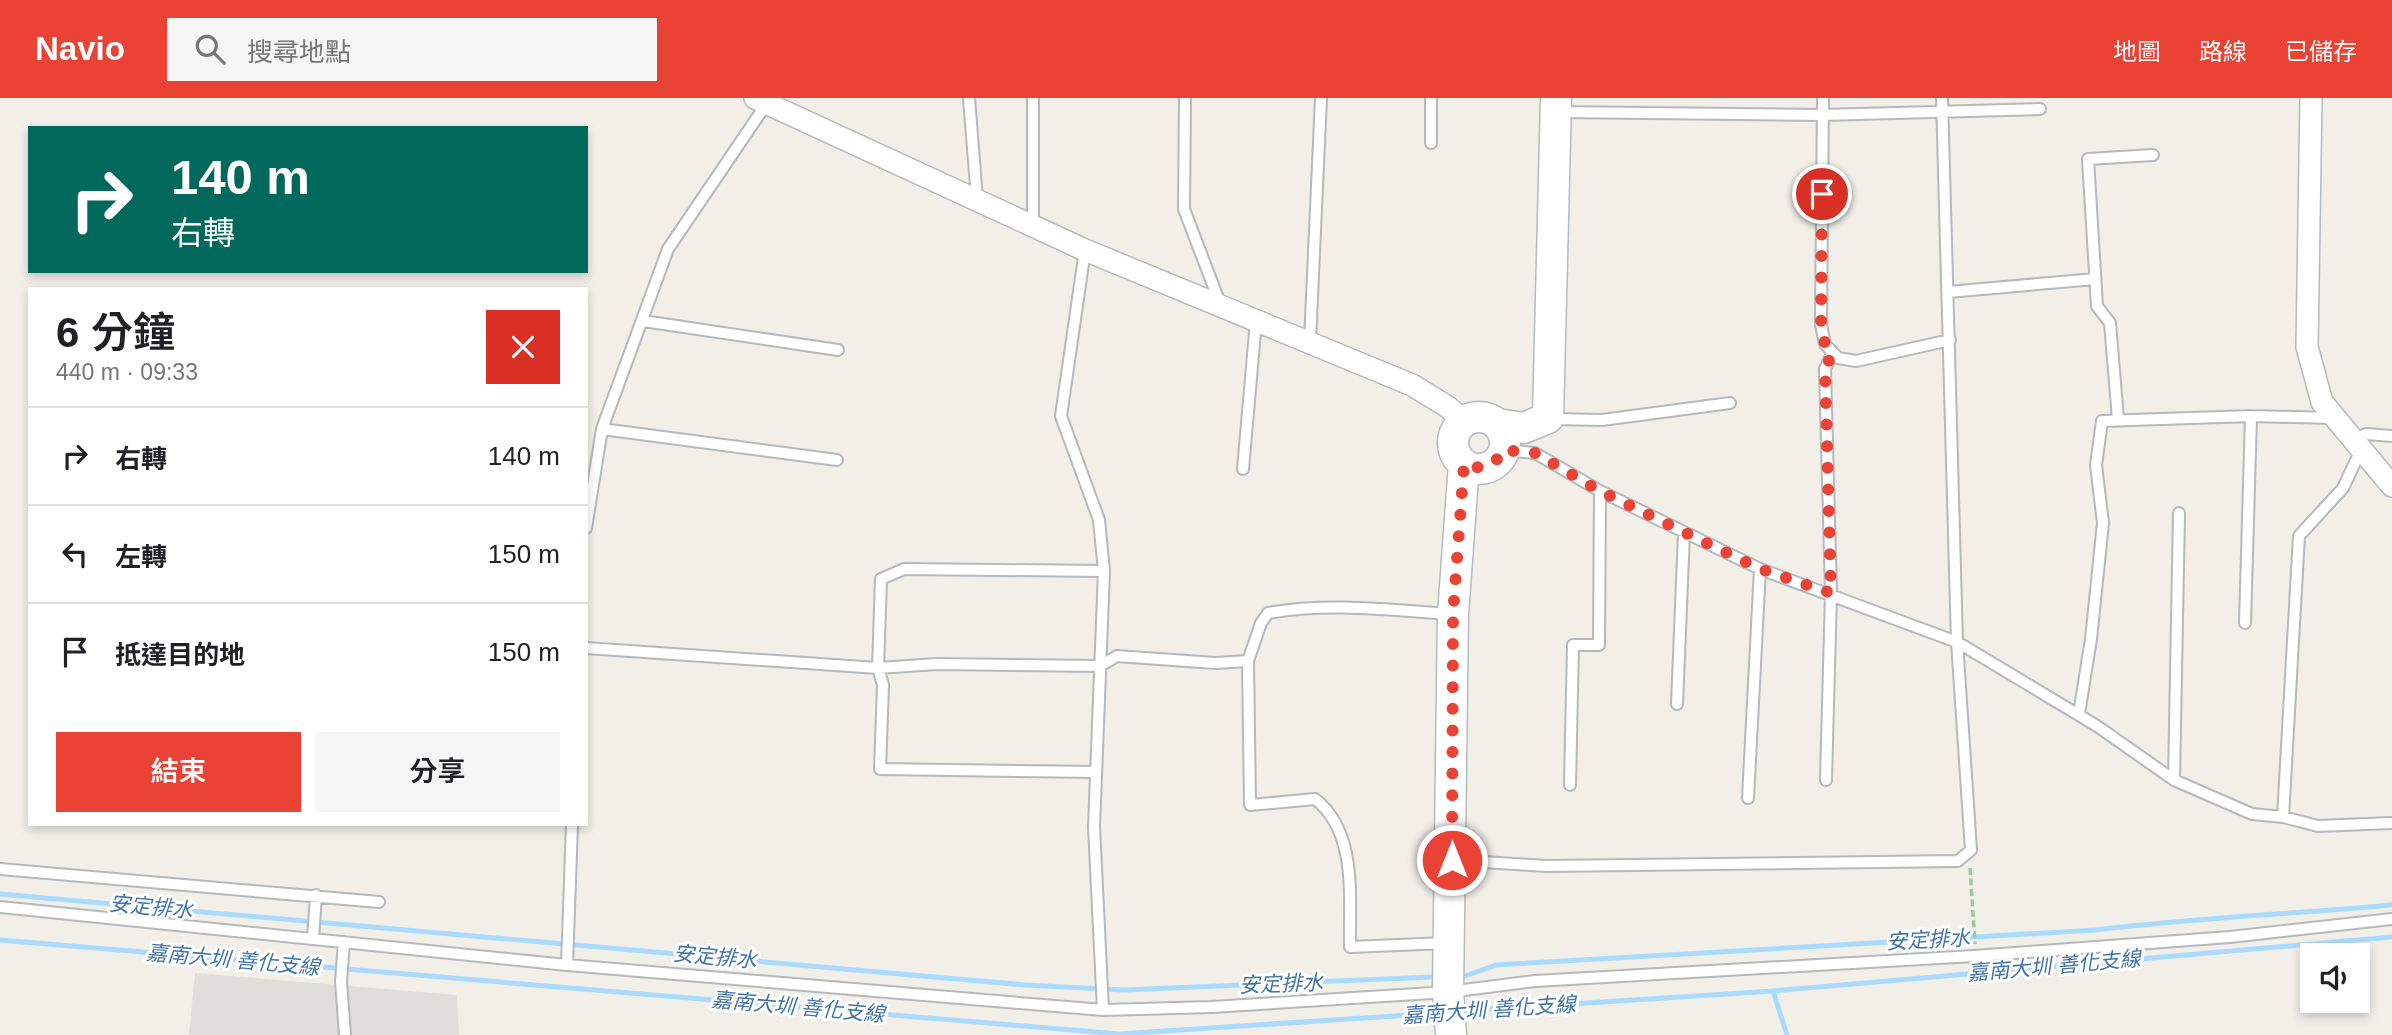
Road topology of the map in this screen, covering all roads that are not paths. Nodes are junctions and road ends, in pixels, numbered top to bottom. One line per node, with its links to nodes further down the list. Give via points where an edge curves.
1 (969, 98): 16 (lane)
2 (1033, 98): 17 (lane)
3 (1185, 98): 21 (lane, via 1185,209)
4 (1321, 98): 25 (lane)
5 (1430, 98): 14 (lane)
6 (1823, 98): 13 (lane)
7 (1942, 98): 12 (lane)
8 (2311, 98): 31 (street, via 2307,347 2322,402)
9 (765, 100): 16 (street); 22 (lane, via 668,249)
10 (1555, 105): 13 (lane); 30 (street)
11 (2040, 108): 12 (lane)
12 (1942, 112): 13 (lane); 20 (lane)
13 (1822, 115): 27 (lane, via 1821,325)
14 (1431, 143)
15 (2153, 155): 19 (lane, via 2088,159)
16 (977, 200): 17 (street)
17 (1033, 224): 18 (street)
18 (1085, 250): 21 (street); 47 (lane, via 1061,416 1099,520)
19 (2095, 279): 20 (lane); 32 (lane, via 2097,306 2110,323)
20 (1948, 292): 24 (lane)
21 (1223, 309): 23 (street)
22 (643, 321): 26 (lane); 34 (lane)
23 (1256, 321): 25 (street); 40 (lane)
24 (1950, 340): 27 (lane, via 1856,361); 51 (lane)
25 (1310, 341): 33 (street, via 1412,385)
26 (838, 350)
27 (1832, 354): 48 (lane, via 1825,369)
28 (1730, 403): 30 (lane, via 1602,420)
29 (2251, 416): 31 (lane); 32 (lane); 50 (lane)
30 (1548, 418): 36 (street)
31 (2333, 418): 37 (street)
32 (2118, 419): 57 (lane, via 2102,421 2096,465 2103,523)
33 (1464, 421): 36 (street, via 1481,417); 39 (street, via 1453,443)
34 (602, 429): 38 (lane); 44 (lane)
35 (2392, 436): 37 (lane, via 2366,434)
36 (1500, 437): 39 (street, via 1500,457 1487,467); 42 (lane)
37 (2358, 445): 41 (street); 63 (lane, via 2343,488 2299,536)
38 (837, 460)
39 (1464, 464): 49 (street)
40 (1243, 469)
41 (2392, 486)
42 (1600, 491): 45 (lane); 61 (lane, via 1599,645 1573,645)
43 (2179, 513): 60 (lane)
44 (588, 516)
45 (1684, 533): 46 (lane); 56 (lane)
46 (1760, 569): 48 (lane); 62 (lane)
47 (1104, 571): 54 (lane); 55 (lane, via 904,569 881,579)
48 (1831, 593): 51 (lane); 59 (lane)
49 (1453, 614): 53 (lane, via 1372,608 1294,608 1268,613); 66 (street)
50 (2245, 624)
51 (1957, 642): 57 (lane); 66 (lane, via 1971,850 1958,861 1546,866)
52 (588, 649): 55 (lane)
53 (1248, 661): 54 (lane, via 1116,656); 74 (lane, via 1250,804 1315,799 1323,805 1346,842 1350,947)
54 (1100, 666): 55 (lane); 58 (lane)
55 (877, 668): 58 (lane, via 883,685 880,769)
56 (1677, 704)
57 (2079, 715): 60 (lane)
58 (1096, 772): 76 (lane, via 1094,827)
59 (1826, 780)
60 (2174, 780): 63 (lane, via 2252,814)
61 (1570, 785)
62 (1748, 798)
63 (2283, 817): 64 (lane, via 2318,826)
64 (2392, 823)
65 (572, 826): 75 (lane)
66 (1452, 860): 74 (street)
67 (0, 869): 68 (lane)
68 (316, 895): 69 (lane); 72 (lane)
69 (380, 902)
70 (0, 907): 72 (lane)
71 (2392, 919): 77 (lane, via 2109,946 1535,981)
72 (313, 939): 73 (lane)
73 (344, 942): 75 (lane); 78 (lane)
74 (1450, 942): 77 (street)
75 (567, 965): 76 (lane)
76 (1103, 1010): 77 (lane, via 1212,1007)
77 (1450, 1013)
78 (345, 1035)

